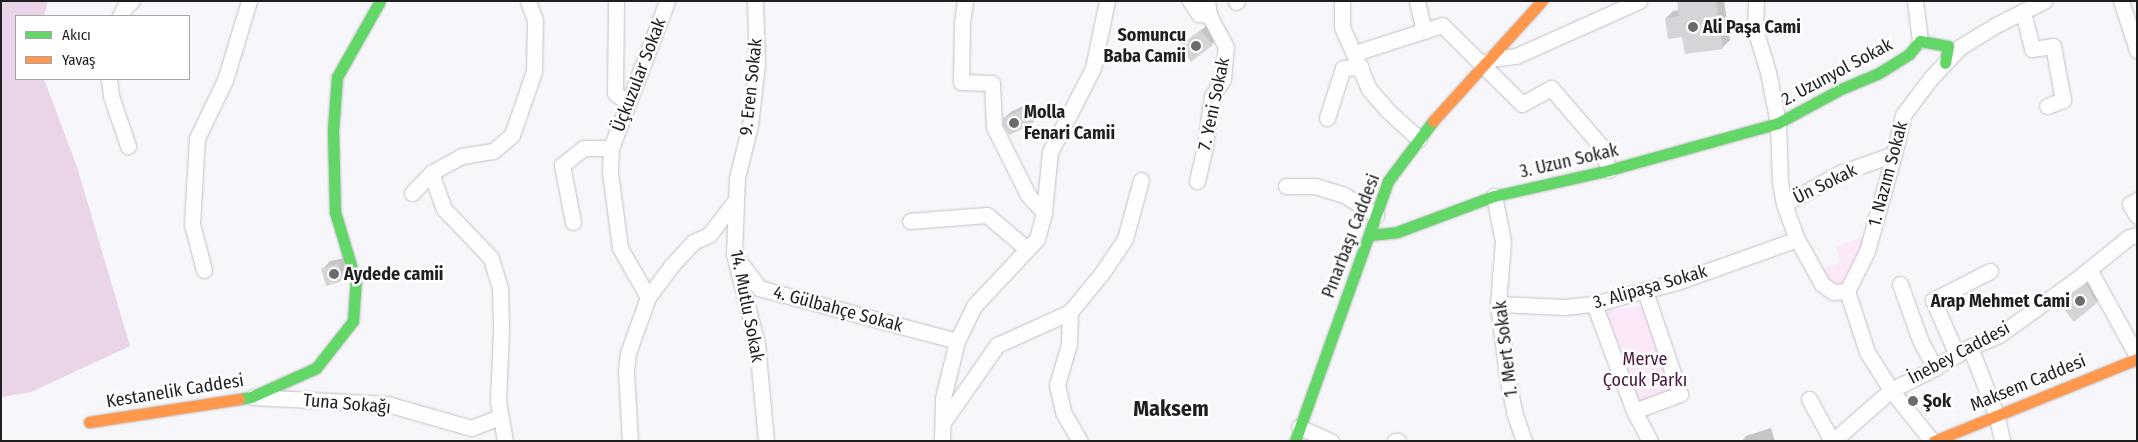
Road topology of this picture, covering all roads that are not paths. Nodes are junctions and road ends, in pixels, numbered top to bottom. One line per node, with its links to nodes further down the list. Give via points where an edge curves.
1 (132, 1): 21 (street)
2 (249, 1): 59 (street, via 225,80 198,138 192,224)
3 (380, 1): 73 (street, Kestanelik Caddesi, via 337,77 333,130 336,212 356,282 353,321 316,368)
4 (528, 1): 39 (street, via 535,20 534,72 512,135 493,151 462,156)
5 (616, 1): 30 (street, via 615,93)
6 (667, 1): 30 (street, Üçkuzular Sokak)
7 (755, 1): 46 (street, 9. Eren Sokak, via 757,64 750,125)
8 (965, 1): 48 (street, via 961,82 992,84 994,127 1028,195)
9 (1107, 1): 48 (street, via 1093,68 1050,152)
10 (1190, 1): 19 (street, via 1200,14)
11 (1342, 1): 25 (street, via 1342,27)
12 (1416, 1): 22 (street)
13 (1542, 1): 26 (street, Pınarbaşı Caddesi)
14 (1639, 1): 26 (street, via 1516,56)
15 (1756, 1): 33 (street, via 1755,29)
16 (1916, 1): 23 (street)
17 (2121, 1): 24 (street)
18 (2042, 2): 20 (street, 1. Nazım Sokak)
19 (1208, 8): 41 (street, 7. Yeni Sokak, via 1226,48 1223,78 1212,96)
20 (2023, 12): 27 (street, 1. Nazım Sokak, via 1960,47); 31 (street, via 2032,49 2053,46 2063,100)
21 (121, 15)
22 (1424, 31): 25 (street); 26 (street, via 1442,24)
23 (1920, 41): 27 (street, via 1948,46); 33 (street, 2. Uzunyol Sokak, via 1909,54 1879,73 1841,88)
24 (2137, 50)
25 (1355, 53): 28 (street)
26 (1486, 62): 34 (street, Pınarbaşı Caddesi); 38 (street, via 1522,104 1551,88 1601,146)
27 (1945, 63): 37 (street, 1. Nazım Sokak, via 1903,115)
28 (1361, 67): 32 (street, via 1343,68); 34 (street, via 1370,89 1387,110)
29 (109, 80): 35 (street)
30 (628, 103): 36 (street, Üçkuzular Sokak)
31 (2047, 106)
32 (1327, 118)
33 (1778, 123): 38 (street, 3. Uzun Sokak); 47 (street)
34 (1419, 139): 49 (street, Pınarbaşı Caddesi, via 1388,181)
35 (128, 146)
36 (611, 148): 52 (street, via 584,148 562,165); 64 (street, Üçkuzular Sokak, via 610,172 620,248)
37 (1894, 154): 47 (street, Ün Sokak, via 1840,173); 63 (street, 1. Nazım Sokak, via 1867,252)
38 (1609, 170): 44 (street, 3. Uzun Sokak)
39 (431, 172): 43 (street); 77 (street, via 444,209 491,258 500,288)
40 (1141, 180): 67 (street, via 1125,239)
41 (1197, 181)
42 (1286, 186): 49 (street, via 1315,186 1344,195)
43 (412, 193)
44 (1494, 196): 53 (street, 3. Uzun Sokak, via 1397,232); 65 (street, 1. Mert Sokak, via 1503,241)
45 (2137, 200): 50 (street, via 2130,204)
46 (735, 201): 57 (street, 14. Mutlu Sokak); 64 (street, via 709,235 693,242 671,266)
47 (1784, 204): 55 (street)
48 (1044, 212): 56 (street, via 1037,238)
49 (1376, 215): 53 (street, Pınarbaşı Caddesi)
50 (2137, 216)
51 (910, 221): 56 (street, via 987,214)
52 (573, 222)
53 (1370, 234): 80 (street, Pınarbaşı Caddesi)
54 (2137, 235): 58 (street, İnebey Caddesi, via 2129,237)
55 (1797, 239): 62 (street, 3. Alipaşa Sokak, via 1680,282); 63 (street, via 1822,284 1833,292)
56 (1027, 249): 68 (street, via 974,306)
57 (734, 254): 68 (street, 4. Gülbahçe Sokak, via 759,288); 83 (street, 14. Mutlu Sokak, via 757,344)
58 (2089, 269): 69 (street, İnebey Caddesi, via 1999,335); 70 (street)
59 (204, 270)
60 (1990, 271): 69 (street, via 1933,300)
61 (1900, 284): 71 (street, via 1920,340)
62 (1645, 291): 66 (street, 3. Alipaşa Sokak); 75 (street, via 1680,394)
63 (1847, 292): 72 (street, via 1868,352)
64 (648, 297): 82 (street, via 628,353)
65 (1498, 304): 66 (street, 3. Alipaşa Sokak, via 1564,307); 87 (street, 1. Mert Sokak, via 1511,393)
66 (1594, 304): 75 (street)
67 (1070, 312): 79 (street, via 996,345); 85 (street, via 1069,344 1057,385 1063,412)
68 (957, 341): 79 (street, via 943,398)
69 (1963, 351): 71 (street, İnebey Caddesi); 76 (street)
70 (2137, 357): 76 (street, Maksem Caddesi)
71 (1935, 368): 72 (street, İnebey Caddesi)
72 (1891, 390): 89 (street, İnebey Caddesi); 90 (street)
73 (251, 397): 77 (street, Tuna Sokağı, via 387,404 471,428); 78 (street, Kestanelik Caddesi)
74 (1809, 399): 89 (street)
75 (1634, 411): 88 (street)
76 (1996, 414): 90 (street, Maksem Caddesi); 91 (street)
77 (499, 417): 81 (street)
78 (89, 422)
79 (943, 422): 84 (street)
80 (1297, 434): 86 (street)
81 (505, 441)
82 (630, 441)
83 (766, 441)
84 (942, 441)
85 (1080, 441)
86 (1331, 441)
87 (1524, 441)
88 (1650, 441)
89 (1833, 441)
90 (1933, 441)
91 (2002, 441)

